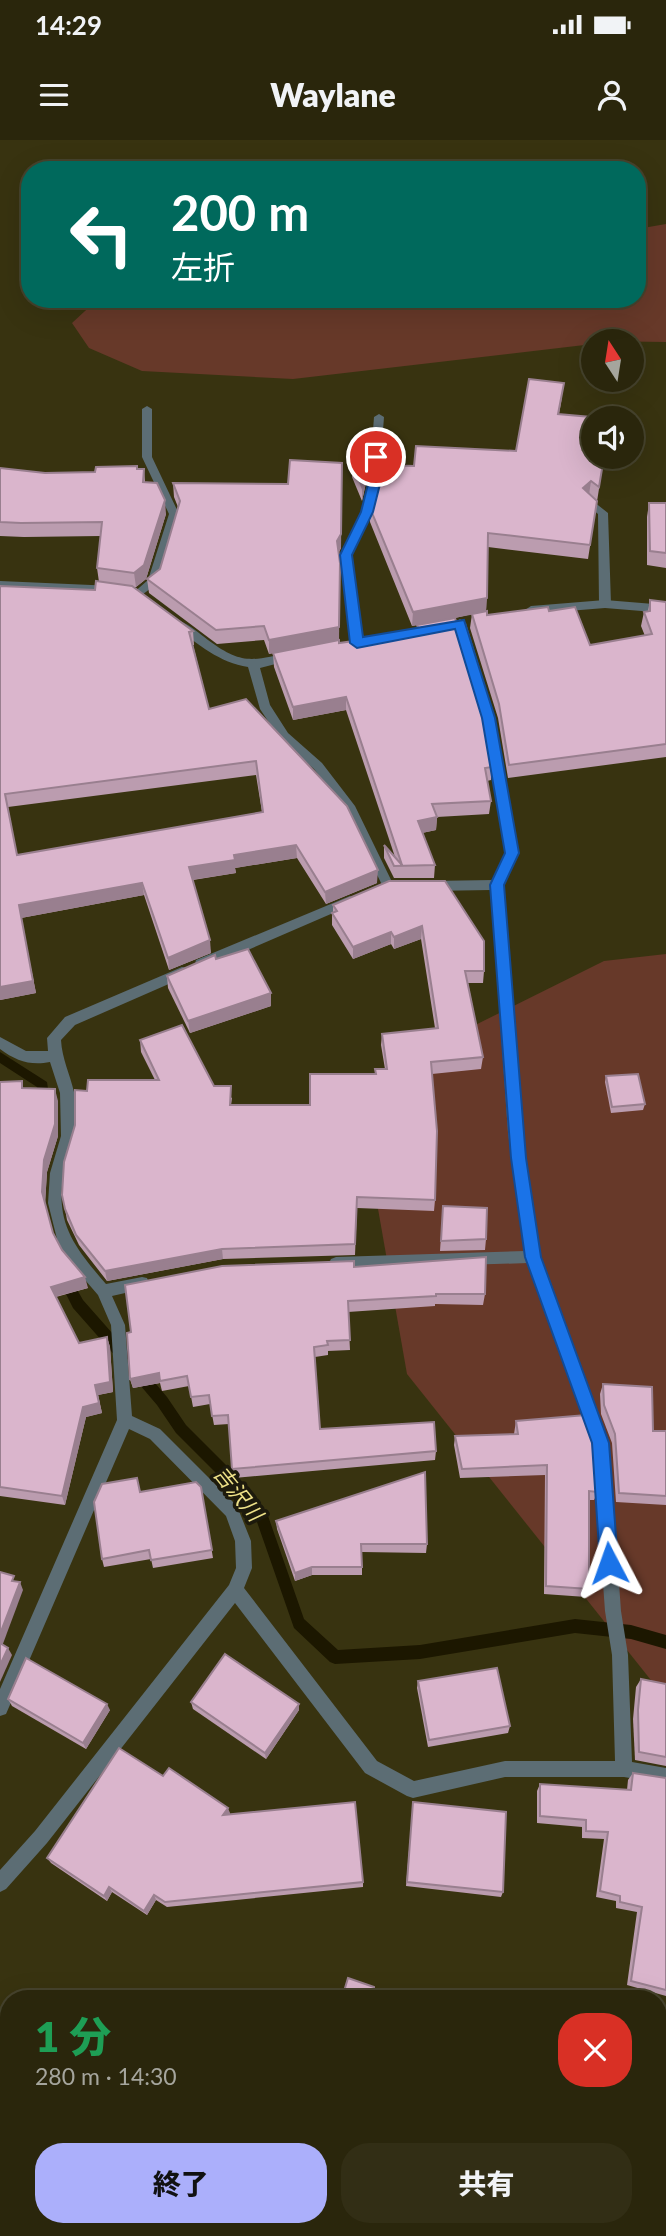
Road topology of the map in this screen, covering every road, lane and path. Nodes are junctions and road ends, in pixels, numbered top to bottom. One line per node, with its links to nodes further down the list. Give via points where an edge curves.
1 (147, 409): 4 (street, via 147,457 174,514 153,582 143,598 110,589)
2 (379, 417): 11 (street, via 374,484 367,512 346,555)
3 (589, 502): 5 (street, via 603,513)
4 (0, 585)
5 (605, 604): 6 (street); 7 (street)
6 (666, 609)
7 (514, 613)
8 (168, 615): 14 (street, via 212,649)
9 (473, 621): 10 (street)
10 (460, 623): 11 (street); 15 (street, via 488,718 512,853)
11 (357, 643): 12 (street)
12 (344, 646)
13 (305, 653): 14 (street)
14 (253, 664): 16 (street, via 264,706 284,736 318,766 351,809)
15 (497, 885): 16 (street); 19 (street, via 515,1133)
16 (389, 888): 18 (street, via 70,1021 54,1038)
17 (0, 1042): 18 (street, via 19,1056 40,1059)
18 (55, 1055): 22 (street, via 67,1093 68,1136 57,1173 55,1203 72,1255)
19 (533, 1257): 20 (street); 26 (street, via 601,1443 620,1655)
20 (319, 1264)
21 (156, 1281): 22 (street)
22 (103, 1291): 23 (street, via 118,1325)
23 (125, 1420): 24 (street, via 155,1434 232,1511 243,1541 244,1568); 25 (street)
24 (235, 1590): 26 (street, via 371,1767 413,1790 505,1769); 28 (street)
25 (0, 1708)
26 (624, 1769): 27 (street)
27 (666, 1776)
28 (0, 1883)

